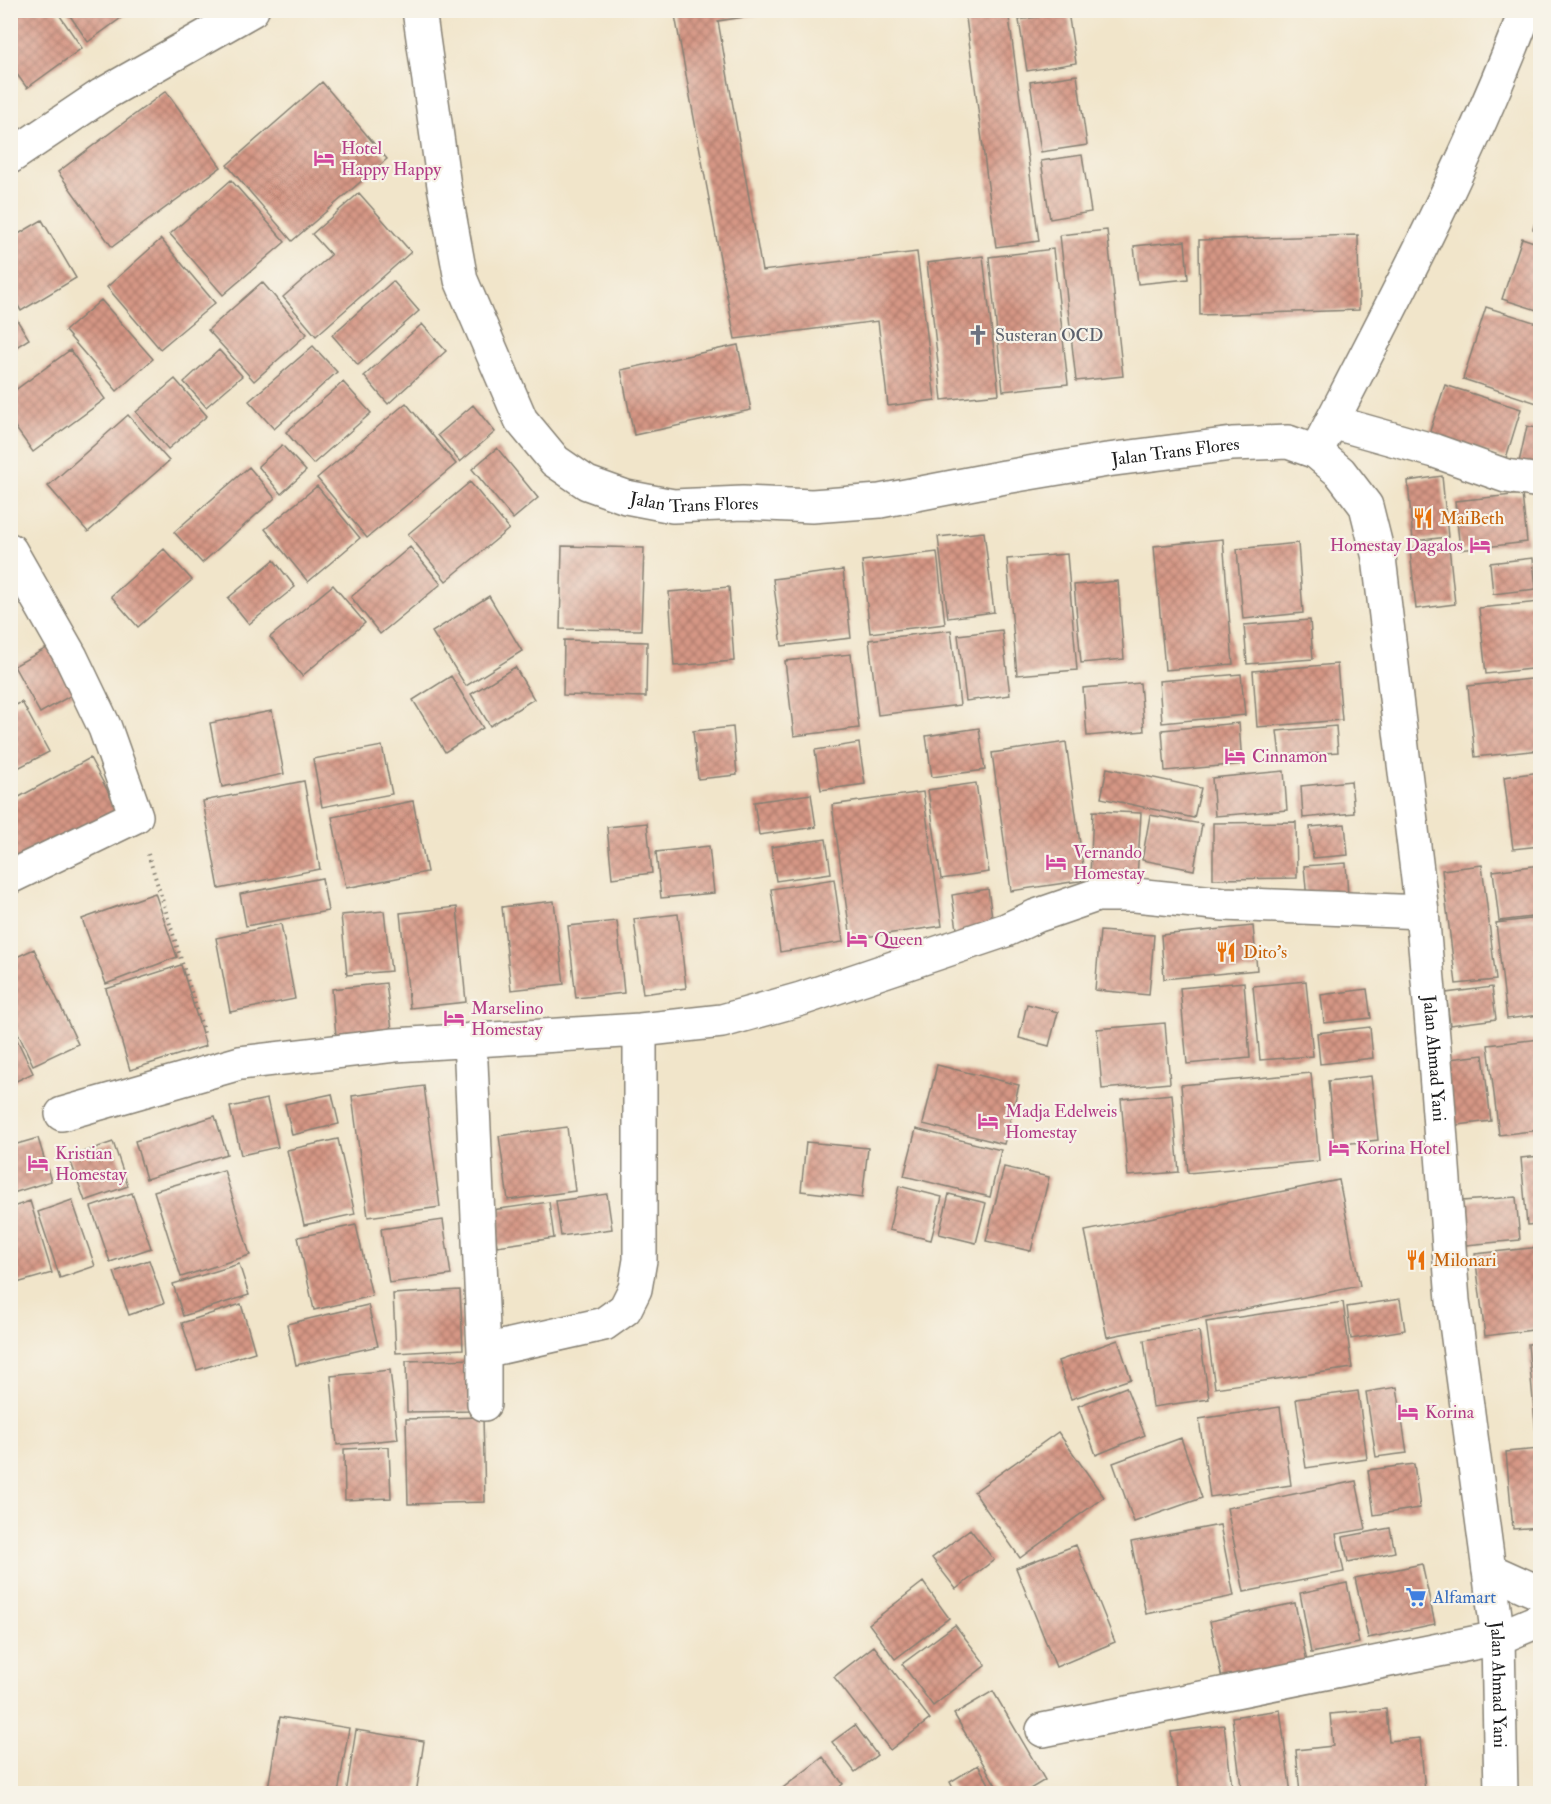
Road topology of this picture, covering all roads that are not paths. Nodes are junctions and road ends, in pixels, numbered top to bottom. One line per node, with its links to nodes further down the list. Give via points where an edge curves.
1 (252, 10): 4 (main road, via 102,95)
2 (419, 10): 6 (main road, Jalan Trans Flores, via 461,279 521,420 555,461 587,483 626,497 673,506 812,506 880,501 1107,460 1232,444 1288,442)
3 (1526, 10): 5 (main road, via 1454,178)
4 (10, 157)
5 (1332, 422): 6 (main road); 7 (main road, via 1436,451 1506,476)
6 (1316, 452): 10 (main road, Jalan Ahmad Yani, via 1340,472 1366,506 1379,558)
7 (1540, 481)
8 (10, 550): 9 (main road, via 71,657 105,728 136,816)
9 (10, 877)
10 (1422, 912): 11 (main road, via 1097,895 801,999 722,1021); 16 (main road, Jalan Ahmad Yani, via 1453,1301)
11 (640, 1030): 12 (main road); 14 (main road, via 640,1260 635,1289 625,1309 604,1324)
12 (470, 1040): 13 (main road, via 240,1063); 14 (main road)
13 (62, 1114)
14 (484, 1351): 15 (main road)
15 (484, 1404)
16 (1489, 1570): 17 (main road); 19 (main road, Jalan Ahmad Yani)
17 (1540, 1593)
18 (1540, 1620): 19 (main road)
19 (1498, 1638): 20 (main road); 21 (main road, Jalan Ahmad Yani)
20 (1043, 1730)
21 (1501, 1794)

